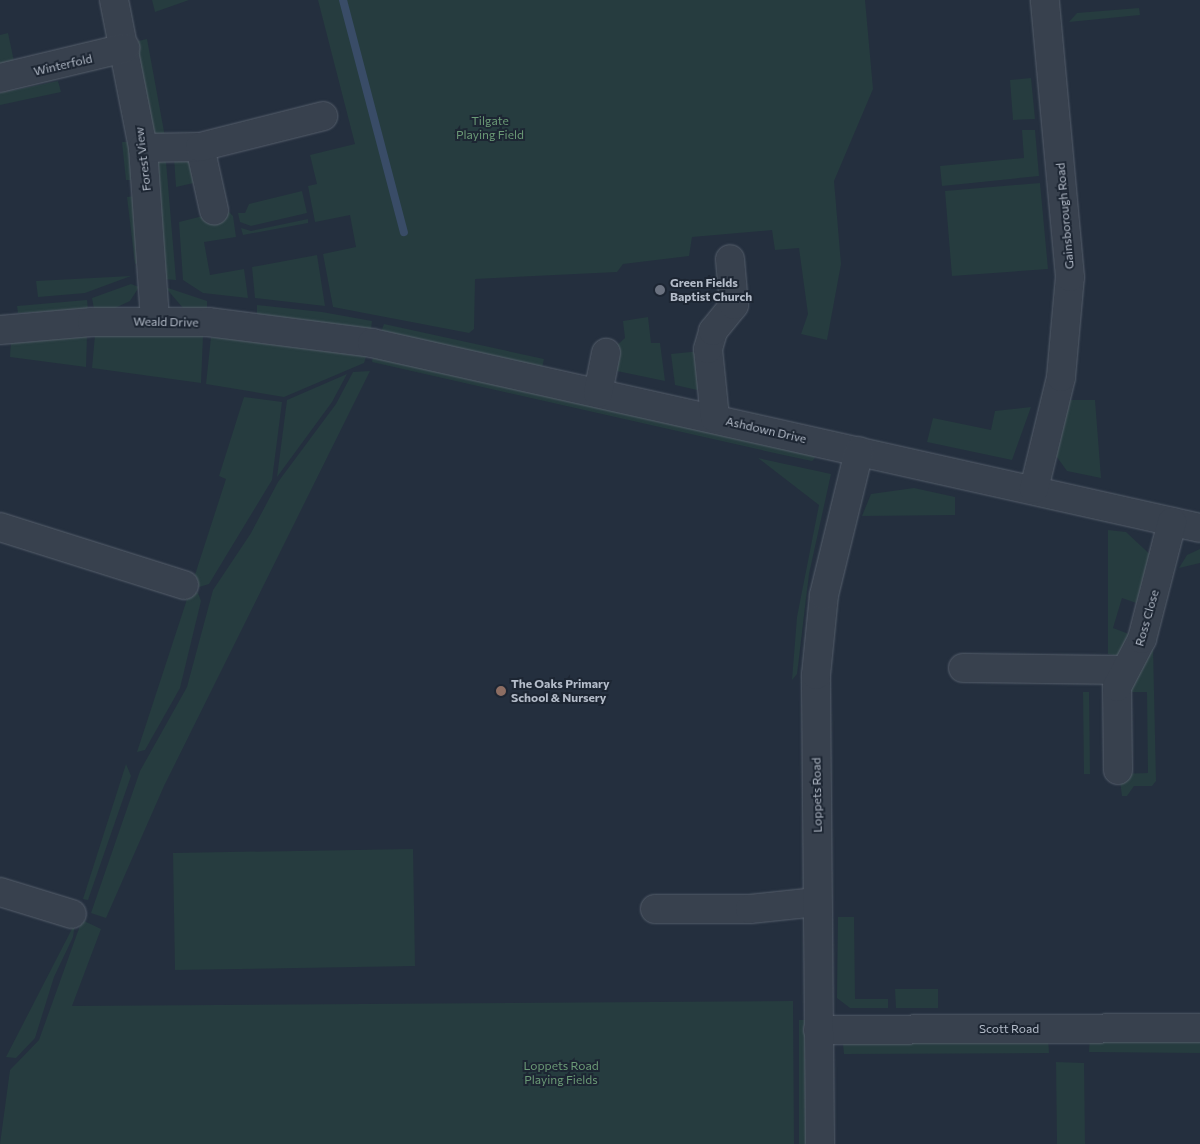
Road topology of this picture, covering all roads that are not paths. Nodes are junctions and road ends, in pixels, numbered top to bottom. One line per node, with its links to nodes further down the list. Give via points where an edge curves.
1 (114, 0): 3 (street, Forest View)
2 (1045, 0): 17 (street, Gainsborough Road, via 1070,277 1061,377)
3 (125, 48): 4 (street, Winterfold); 7 (street, Forest View)
4 (0, 78)
5 (323, 116): 6 (street)
6 (200, 147): 7 (street); 8 (street)
7 (143, 148): 10 (street, Forest View)
8 (214, 210)
9 (730, 259): 15 (street, via 734,305 713,331 708,349)
10 (155, 321): 11 (street, Weald Drive); 12 (street, Weald Drive, via 249,325)
11 (0, 330)
12 (332, 337): 14 (street, Ashdown Drive)
13 (606, 353): 14 (street)
14 (598, 393): 15 (street, Ashdown Drive)
15 (715, 418): 16 (street, Ashdown Drive)
16 (859, 451): 17 (street, Ashdown Drive); 26 (street, Loppets Road, via 828,577 819,636)
17 (1034, 490): 18 (street, Ashdown Drive)
18 (1172, 522): 20 (street, Ashdown Drive); 23 (street, Ross Close, via 1142,639)
19 (0, 527): 21 (street)
20 (1200, 528)
21 (184, 584)
22 (963, 668): 23 (street)
23 (1124, 670): 24 (street, Ross Close, via 1117,687)
24 (1118, 770)
25 (0, 892): 28 (street)
26 (817, 902): 27 (street, via 750,909); 30 (street, Loppets Road)
27 (655, 909)
28 (72, 914)
29 (1200, 1028): 30 (street, Scott Road)
30 (818, 1030): 31 (street, Loppets Road)
31 (820, 1144)

